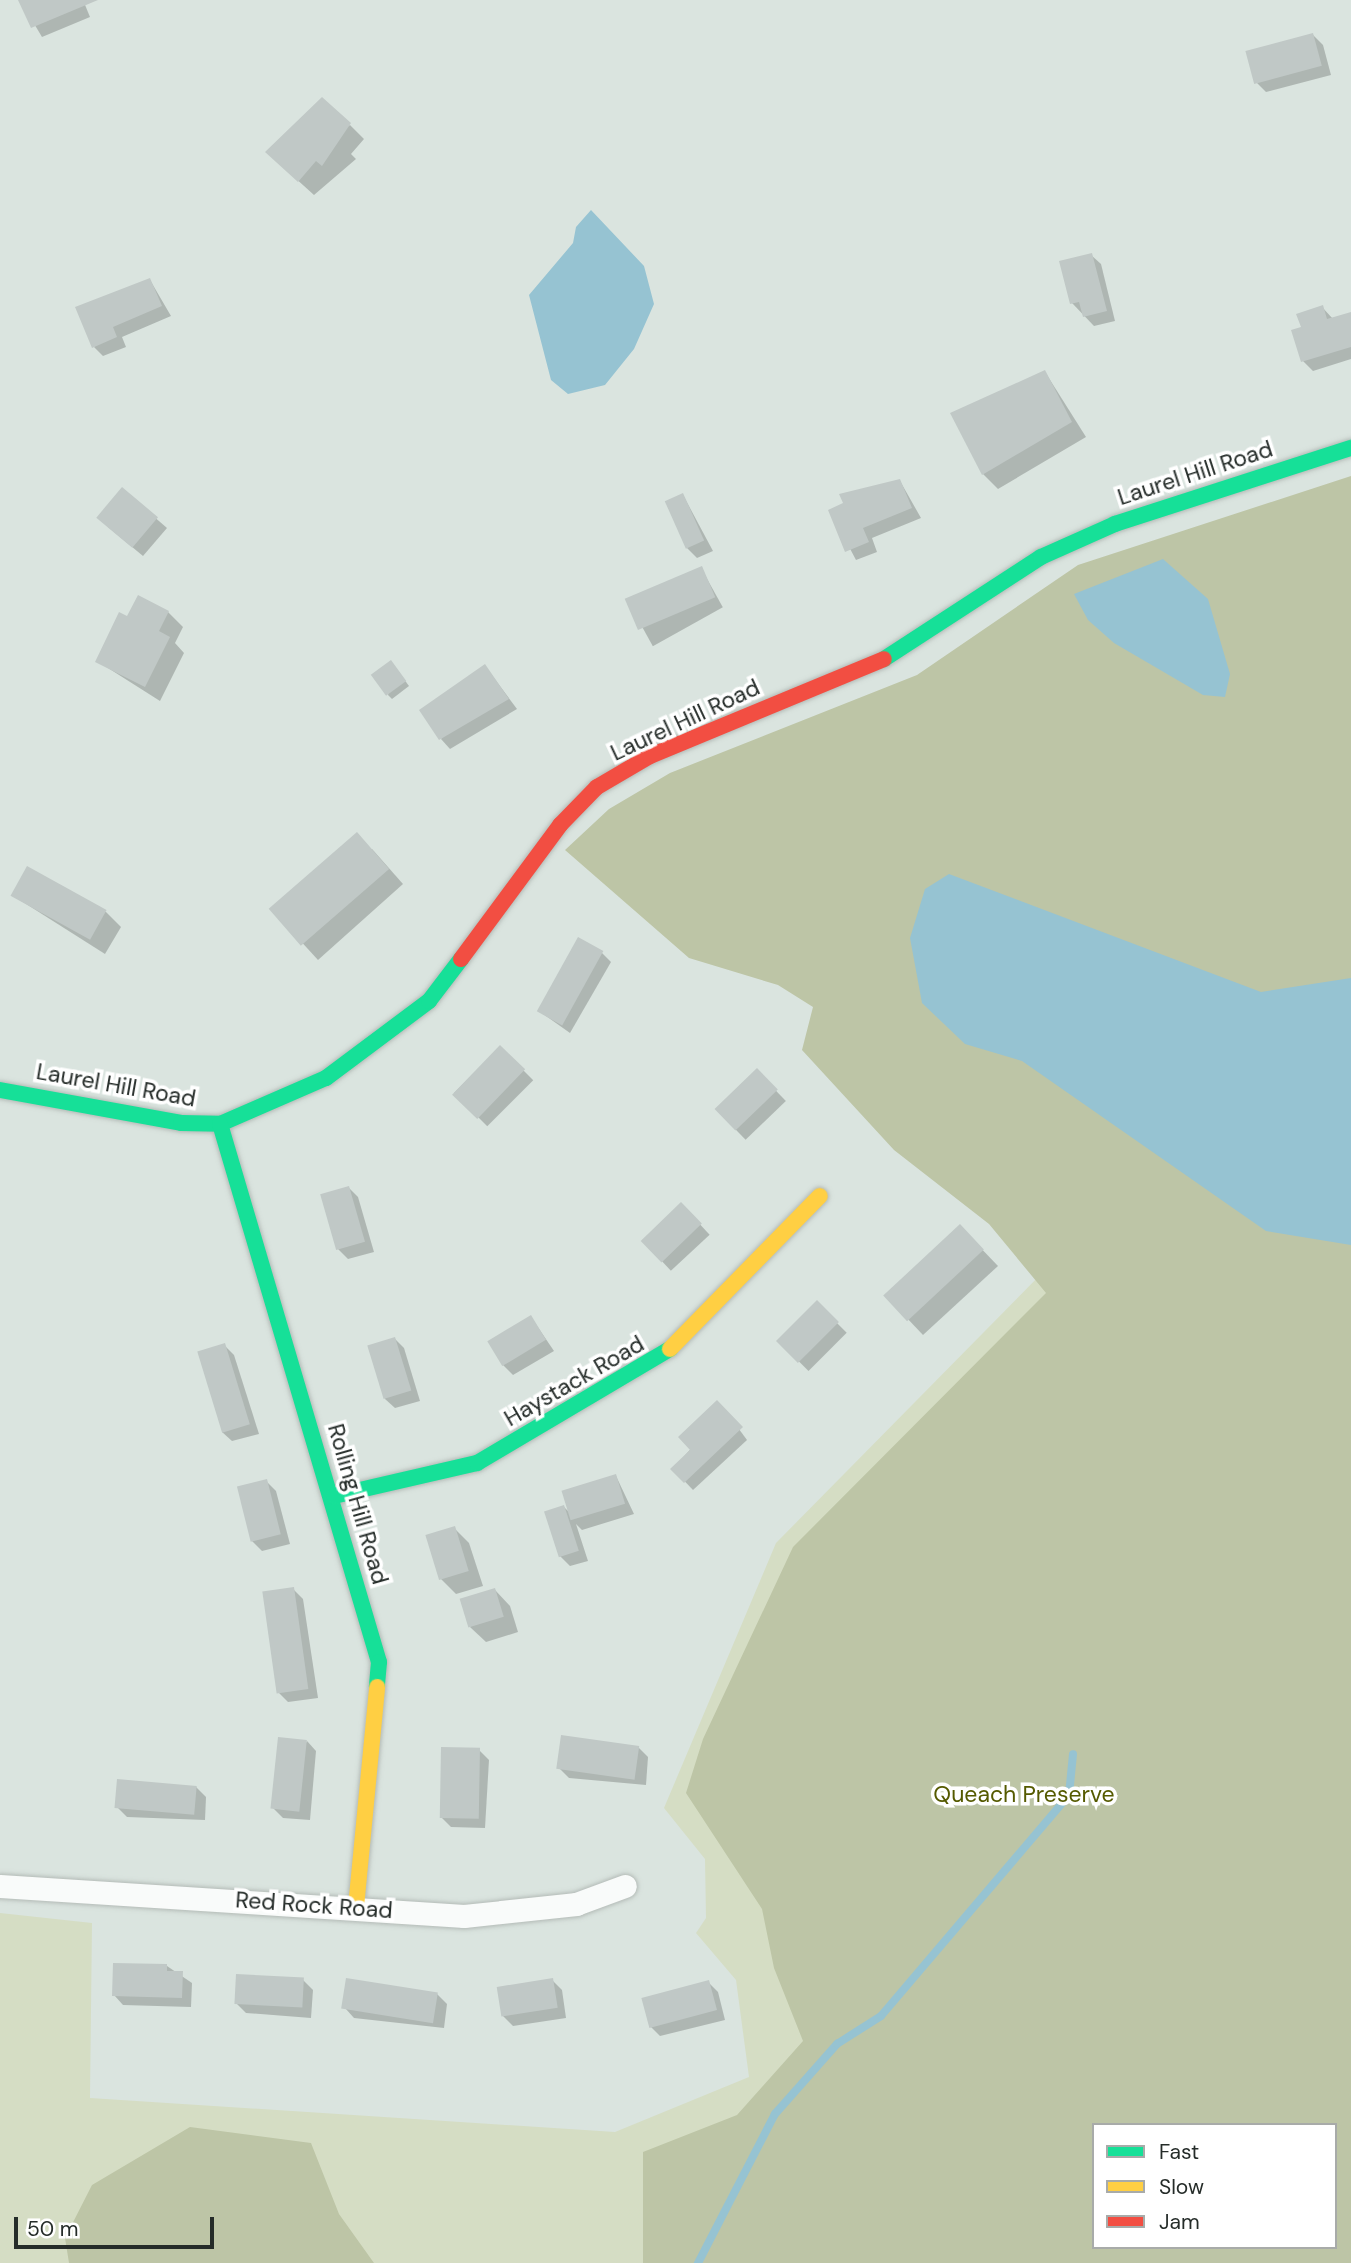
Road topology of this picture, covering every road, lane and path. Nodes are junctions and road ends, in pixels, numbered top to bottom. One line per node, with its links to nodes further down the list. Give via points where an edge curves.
1 (1351, 448): 3 (street, Laurel Hill Road, via 1115,524 1041,557 891,656 650,756 608,781 560,825 429,1001 326,1078 264,1110)
2 (0, 1090): 3 (street, Laurel Hill Road, via 181,1123)
3 (220, 1124): 5 (street, Rolling Hill Road)
4 (820, 1196): 5 (street, Haystack Road, via 659,1360 477,1463)
5 (334, 1496): 8 (street, Rolling Hill Road, via 379,1662)
6 (0, 1886): 8 (street, Red Rock Road)
7 (625, 1886): 8 (street, Red Rock Road, via 576,1904 464,1916)
8 (356, 1907)

